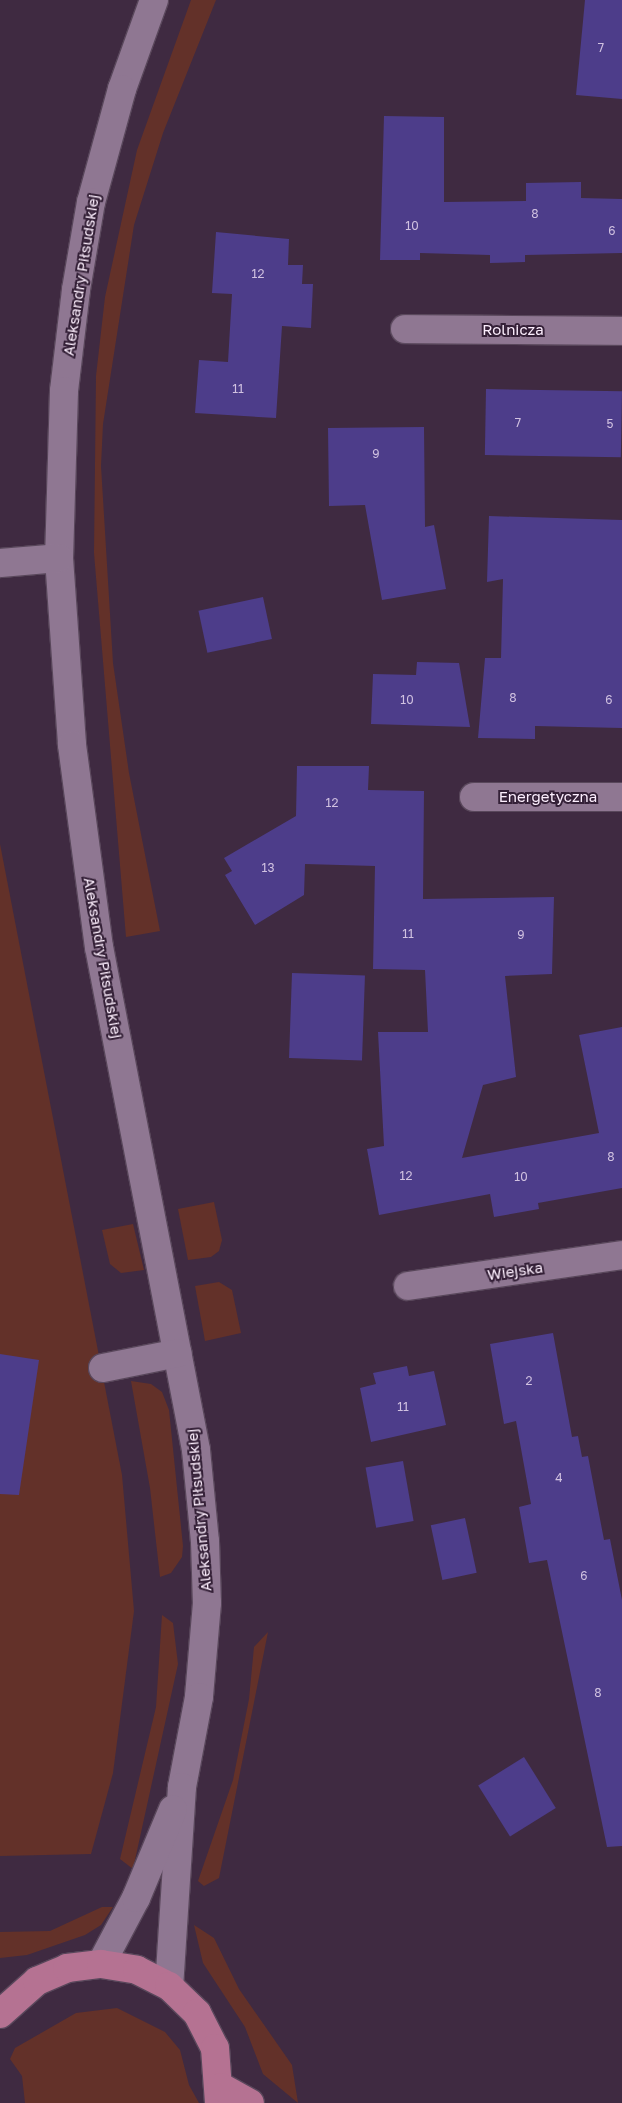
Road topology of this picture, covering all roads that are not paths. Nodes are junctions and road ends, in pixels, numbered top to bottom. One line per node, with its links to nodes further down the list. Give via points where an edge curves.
1 (154, 0): 4 (street, Aleksandry Piłsudskiej, via 122,89 91,202 77,282 64,391)
2 (404, 329): 3 (street, Rolnicza)
3 (622, 331)
4 (59, 558): 5 (street); 10 (street, Aleksandry Piłsudskiej, via 72,745 96,930)
5 (0, 563)
6 (474, 797): 7 (street, Energetyczna)
7 (622, 797)
8 (621, 1260): 9 (street, Wiejska)
9 (408, 1286)
10 (178, 1354): 11 (street); 12 (street, Aleksandry Piłsudskiej, via 196,1450 208,1603 199,1696)
11 (103, 1368)
12 (182, 1786): 13 (street, Aleksandry Piłsudskiej, via 136,1898); 14 (street, Aleksandry Piłsudskiej)
13 (101, 1964): 14 (main road, via 136,1970); 15 (main road, via 60,1971 37,1981)
14 (169, 1986): 16 (main road, via 197,2013 215,2048)
15 (3, 2004)
16 (220, 2095): 17 (main road)
17 (250, 2103)

